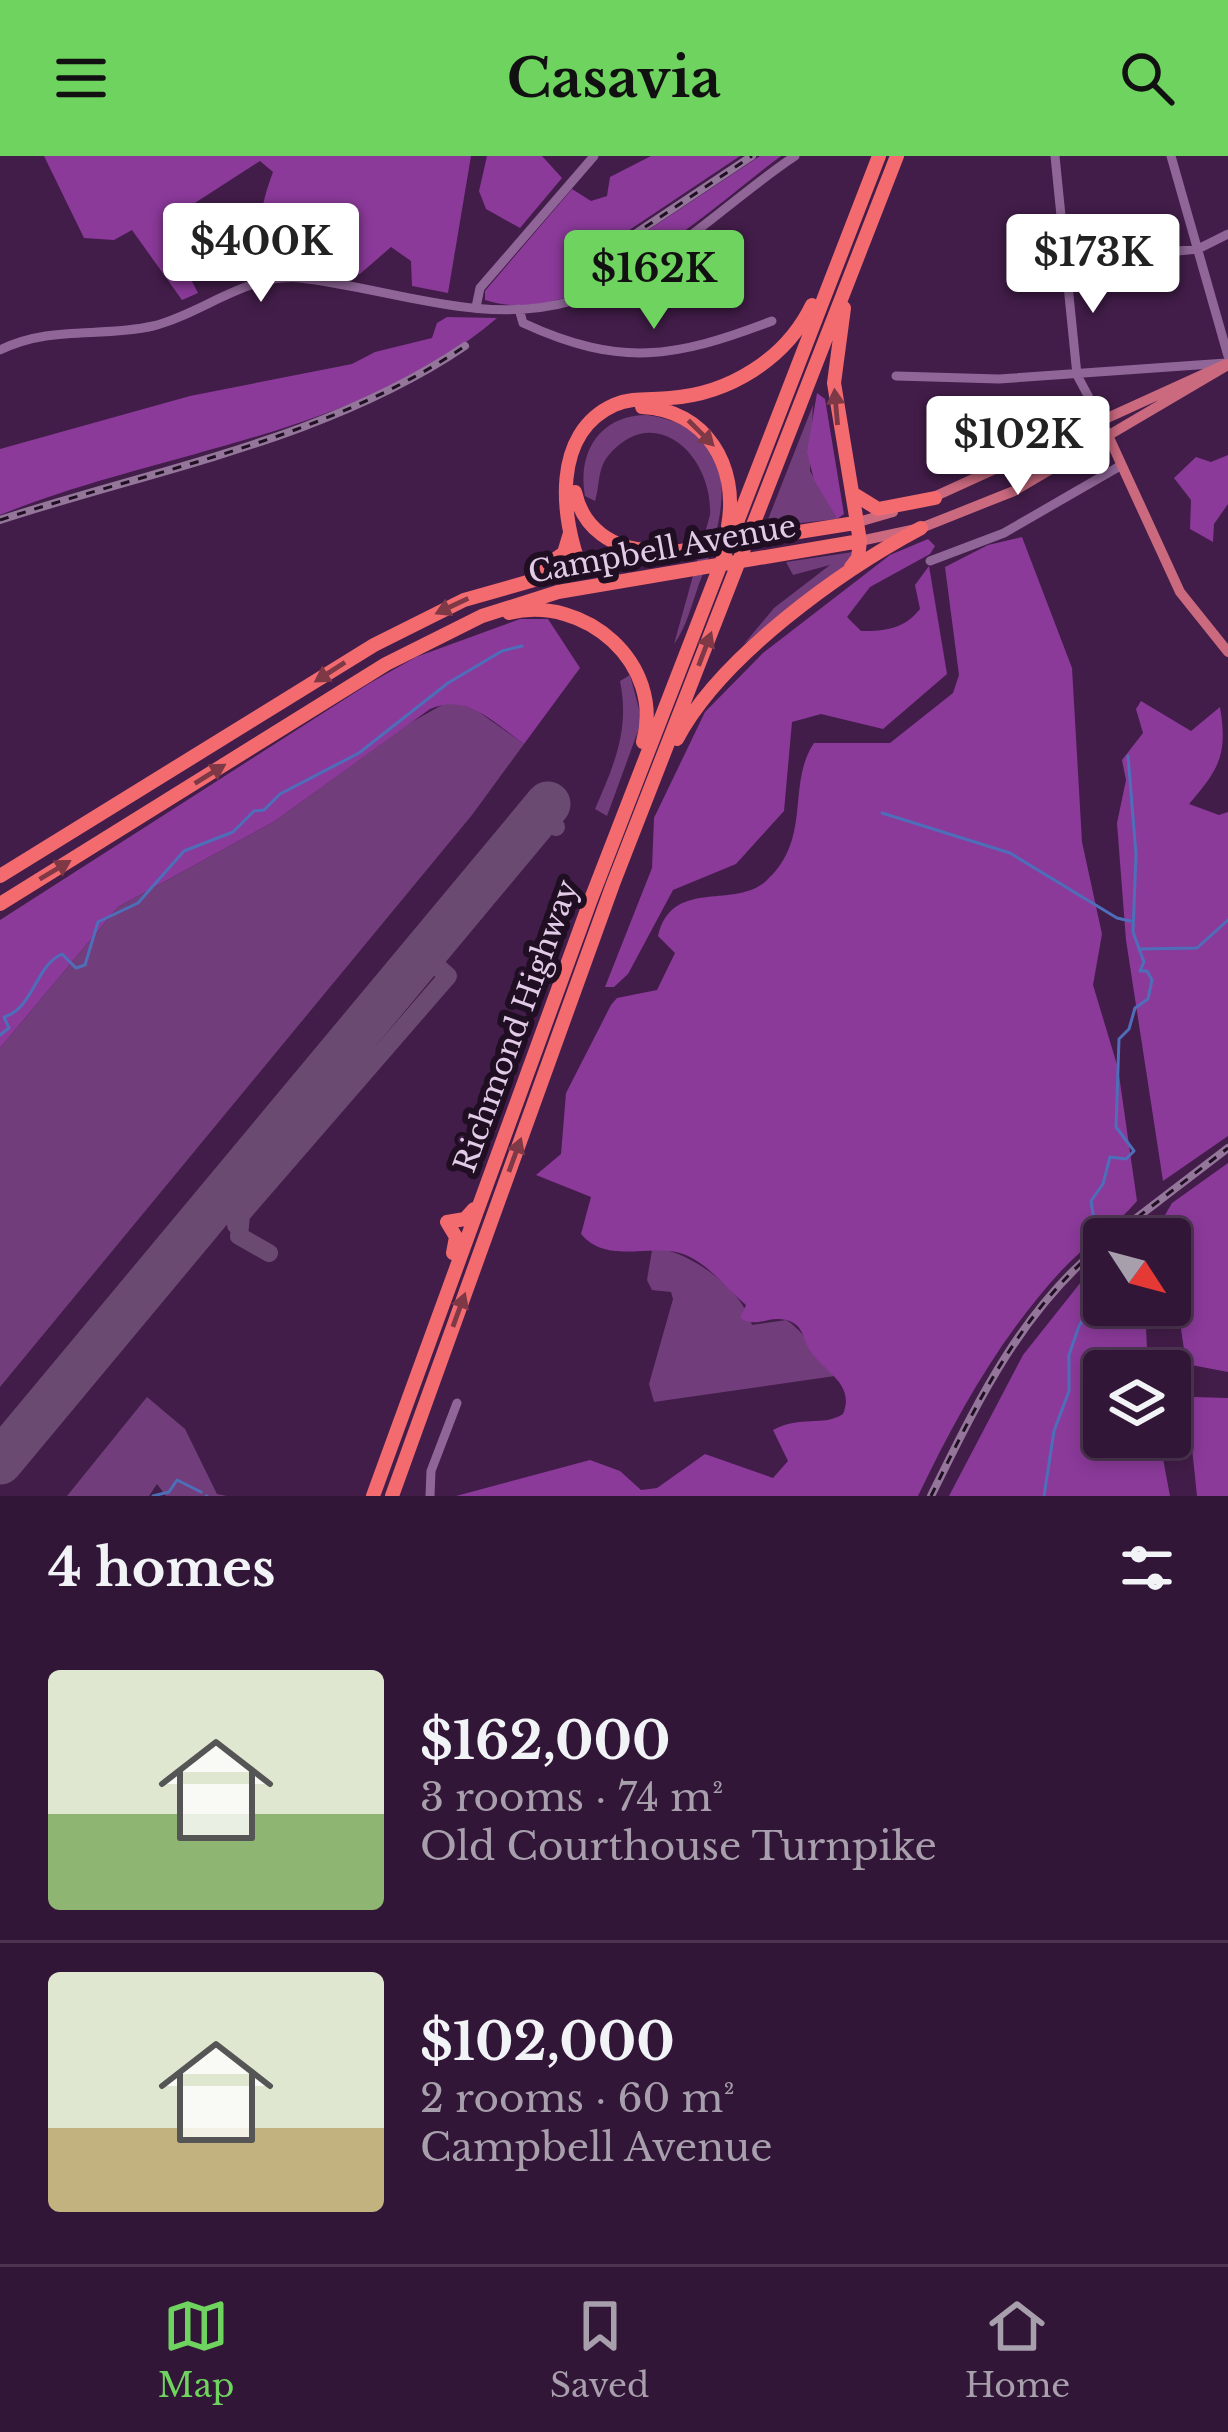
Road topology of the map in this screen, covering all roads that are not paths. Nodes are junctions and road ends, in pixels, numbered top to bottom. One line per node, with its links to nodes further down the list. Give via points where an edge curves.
1 (594, 156): 12 (street, via 480,288)
2 (794, 156): 13 (street, via 611,286)
3 (879, 156): 8 (highway)
4 (897, 156): 7 (highway)
5 (1055, 156): 11 (street)
6 (1171, 156): 10 (street)
7 (878, 206): 22 (highway, one-way to 7, via 836,346); 38 (highway, one-way to 7)
8 (856, 214): 24 (highway, via 804,321 776,354 717,388 617,404 583,429 566,466); 31 (highway)
9 (1228, 234): 10 (street)
10 (1198, 249): 11 (street); 16 (street)
11 (1067, 262): 18 (street)
12 (476, 307): 13 (street); 15 (street, via 286,278 154,326 58,332)
13 (519, 309): 14 (street, via 524,323 571,345 628,355 688,351)
14 (772, 321)
15 (0, 350)
16 (1228, 362): 18 (street); 19 (main road, Campbell Avenue); 20 (main road, Campbell Avenue)
17 (896, 376): 18 (street)
18 (1077, 376): 19 (street)
19 (1102, 422): 20 (main road); 23 (main road, Campbell Avenue)
20 (1109, 437): 21 (main road); 26 (main road, Campbell Avenue, via 1014,491)
21 (1120, 466): 29 (street, via 1004,533); 36 (main road, via 1180,592)
22 (846, 481): 23 (highway, via 855,500 878,509); 25 (highway)
23 (934, 498): 25 (main road, Campbell Avenue)
24 (571, 522): 30 (highway); 33 (highway, via 570,541 554,563)
25 (855, 523): 27 (highway); 28 (highway, Campbell Avenue)
26 (921, 528): 27 (main road, Campbell Avenue); 34 (highway)
27 (860, 541): 32 (highway, Campbell Avenue); 34 (highway, via 858,559)
28 (681, 550): 30 (highway, Campbell Avenue); 31 (highway, one-way to 31, via 618,545 585,519 576,462 610,416 666,409 717,448 731,507)
29 (930, 561)
30 (580, 567): 32 (highway); 33 (highway, Campbell Avenue)
31 (715, 577): 37 (highway, Richmond Highway)
32 (601, 584): 35 (highway, Campbell Avenue, via 519,602)
33 (492, 589): 39 (highway, Campbell Avenue, one-way to 39, via 374,644)
34 (816, 599): 38 (highway, via 704,698)
35 (436, 637): 37 (highway, via 520,610 564,613 604,632 639,677 647,709); 40 (highway, Campbell Avenue, one-way to 35)
36 (1228, 652)
37 (631, 793): 41 (highway, Richmond Highway)
38 (632, 836): 45 (highway, Richmond Highway, one-way to 38)
39 (0, 876)
40 (0, 904)
41 (481, 1200): 43 (highway, Richmond Highway); 43 (highway, via 467,1218 447,1222 454,1252)
42 (457, 1403): 46 (street)
43 (398, 1426): 44 (highway, Richmond Highway)
44 (374, 1496)
45 (397, 1496)
46 (430, 1496)

